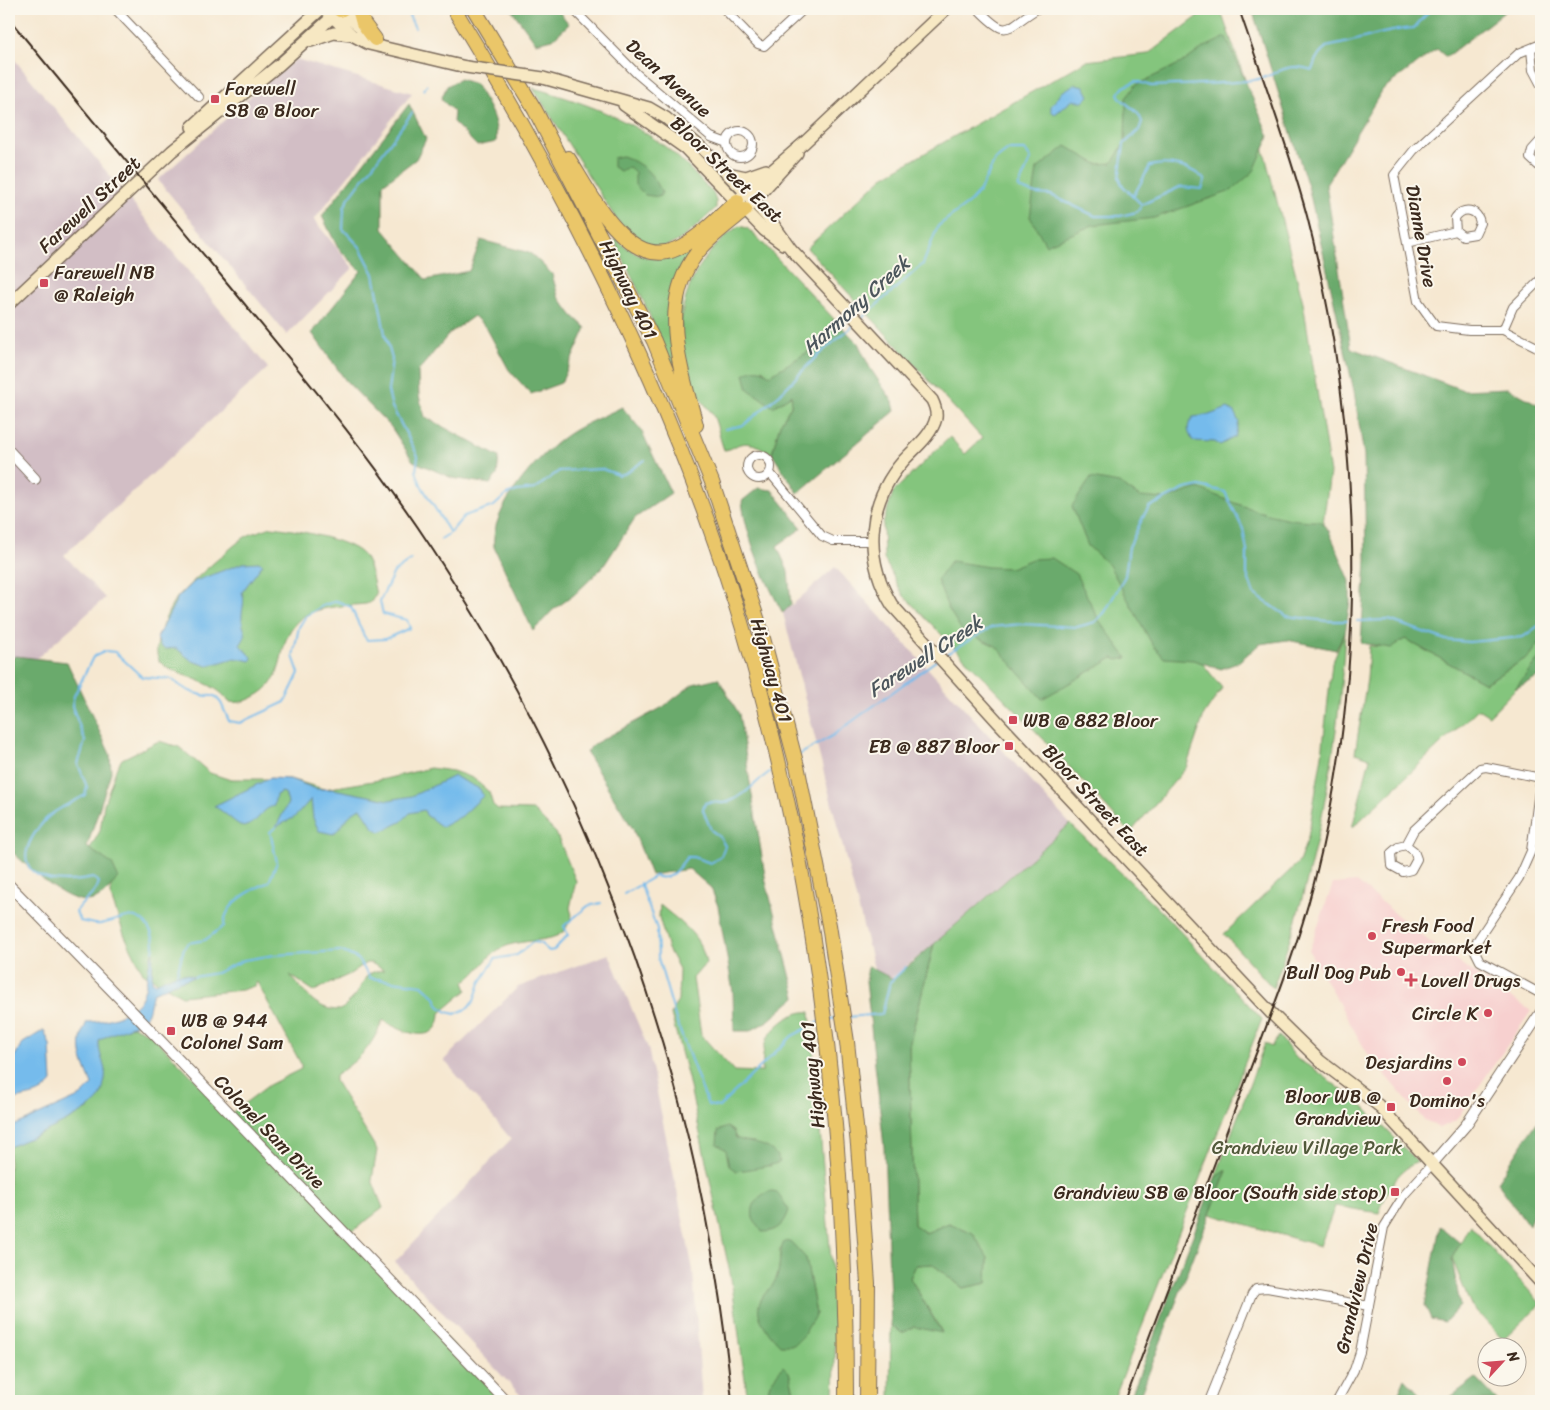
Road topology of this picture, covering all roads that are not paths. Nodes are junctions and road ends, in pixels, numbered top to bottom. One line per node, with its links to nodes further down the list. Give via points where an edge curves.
1 (116, 9): 21 (street)
2 (359, 9): 14 (highway, via 363,23)
3 (446, 9): 15 (highway)
4 (454, 9): 15 (highway, Highway 401)
5 (474, 9): 23 (highway, Highway 401)
6 (724, 9): 7 (street, via 758,44 764,46)
7 (804, 9)
8 (946, 9): 25 (main road)
9 (978, 9): 10 (street, via 995,26 1003,29 1014,26)
10 (1037, 9)
11 (333, 10): 13 (main road, Bloor Street East); 14 (main road, Bloor Street East); 17 (main road, Farewell Street); 27 (main road, Farewell Street, via 174,144)
12 (579, 11): 26 (street, Dean Avenue, via 637,74 711,137)
13 (352, 35): 17 (main road, via 325,34); 18 (main road, Bloor Street East, via 369,44)
14 (374, 39): 18 (main road, Bloor Street East)
15 (474, 42): 52 (highway, Highway 401, via 565,201 634,340 706,518 746,640 782,774 815,942 836,1113 846,1301)
16 (1541, 44): 19 (street, Dianne Drive)
17 (299, 47): 27 (main road, Farewell Street)
18 (388, 48): 22 (main road, Bloor Street East, bridge, via 423,58 543,78)
19 (1531, 49): 20 (street, via 1533,70); 33 (street, Dianne Drive, via 1519,54 1414,150 1394,175)
20 (1541, 85)
21 (199, 97)
22 (614, 98): 30 (main road, Bloor Street East, via 649,108 666,118); 31 (main road, Bloor Street East, via 668,134)
23 (535, 110): 31 (highway, via 617,232 637,247 658,253 675,250); 41 (highway, Highway 401, via 654,341)
24 (1541, 140): 29 (street, via 1530,158)
25 (805, 142): 28 (main road); 31 (main road, via 791,162)
26 (727, 143)
27 (172, 151): 35 (main road, Farewell Street)
28 (777, 164): 30 (main road, via 754,176); 31 (main road)
29 (1541, 168)
30 (725, 172): 31 (main road, Bloor Street East)
31 (745, 202): 41 (highway, via 693,258 682,279 675,314 677,353); 42 (main road, Bloor Street East, via 764,230 791,249 932,400 936,410 932,428 897,468 882,492 875,513)
32 (1456, 231): 33 (street)
33 (1407, 242): 36 (street, Dianne Drive, via 1418,301 1436,326)
34 (1541, 279): 36 (street, via 1513,307)
35 (9, 304)
36 (1503, 330): 37 (street, Dianne Drive)
37 (1541, 349)
38 (9, 450): 40 (street)
39 (770, 473): 42 (street, via 822,536 834,541)
40 (35, 479)
41 (712, 482): 53 (highway, Highway 401, via 760,627 798,770 829,926 847,1042 858,1145 868,1283)
42 (872, 541): 48 (main road, Bloor Street East, via 876,569 886,594 900,614 1271,1013 1320,1062 1378,1105)
43 (1541, 777): 44 (street, via 1480,768 1414,830); 46 (street, via 1531,851 1474,951 1480,961)
44 (1406, 846)
45 (9, 886): 51 (street, Colonel Sam Drive)
46 (1541, 994)
47 (1541, 1012): 48 (street, via 1466,1125)
48 (1432, 1164): 49 (main road, Bloor Street East); 50 (street, Grandview Drive, via 1400,1200 1384,1227)
49 (1541, 1284)
50 (1368, 1306): 54 (street, via 1267,1288 1256,1290); 55 (street, Grandview Drive, via 1360,1352)
51 (506, 1401)
52 (846, 1401)
53 (867, 1401)
54 (1209, 1401)
55 (1337, 1401)

